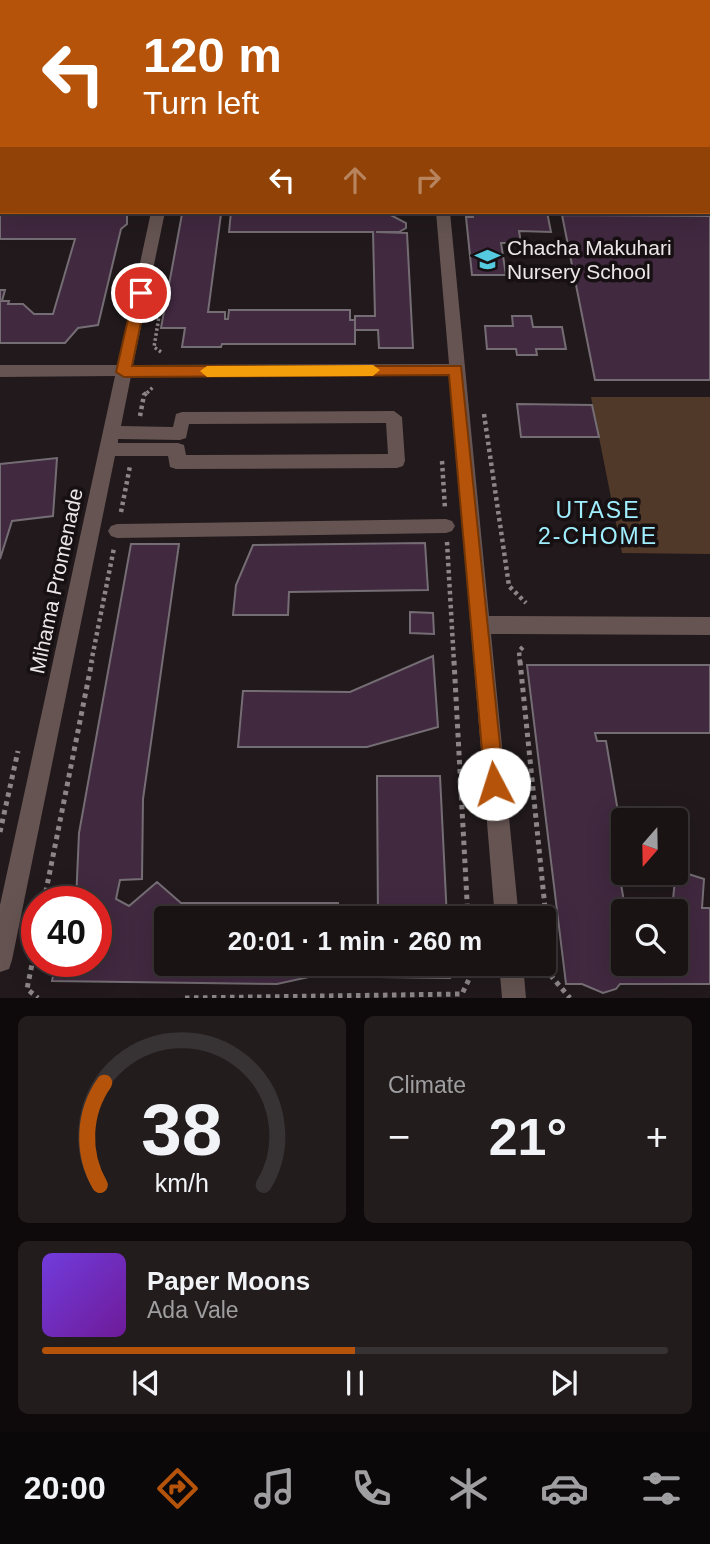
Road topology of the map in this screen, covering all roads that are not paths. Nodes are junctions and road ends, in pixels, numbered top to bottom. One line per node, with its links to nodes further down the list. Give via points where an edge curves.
1 (158, 214): 5 (street, Mihama Promenade)
2 (443, 214): 3 (street)
3 (456, 370): 5 (street); 10 (street)
4 (0, 372): 5 (street)
5 (124, 372): 6 (street, Mihama Promenade)
6 (109, 440): 7 (street); 13 (street, Mihama Promenade)
7 (179, 442): 7 (street, via 181,418 394,417 397,461 176,462)
8 (446, 526): 9 (street)
9 (117, 531)
10 (480, 625): 11 (street); 12 (street)
11 (710, 626)
12 (506, 906)
13 (0, 960)
14 (512, 976): 15 (street)
15 (514, 998)

